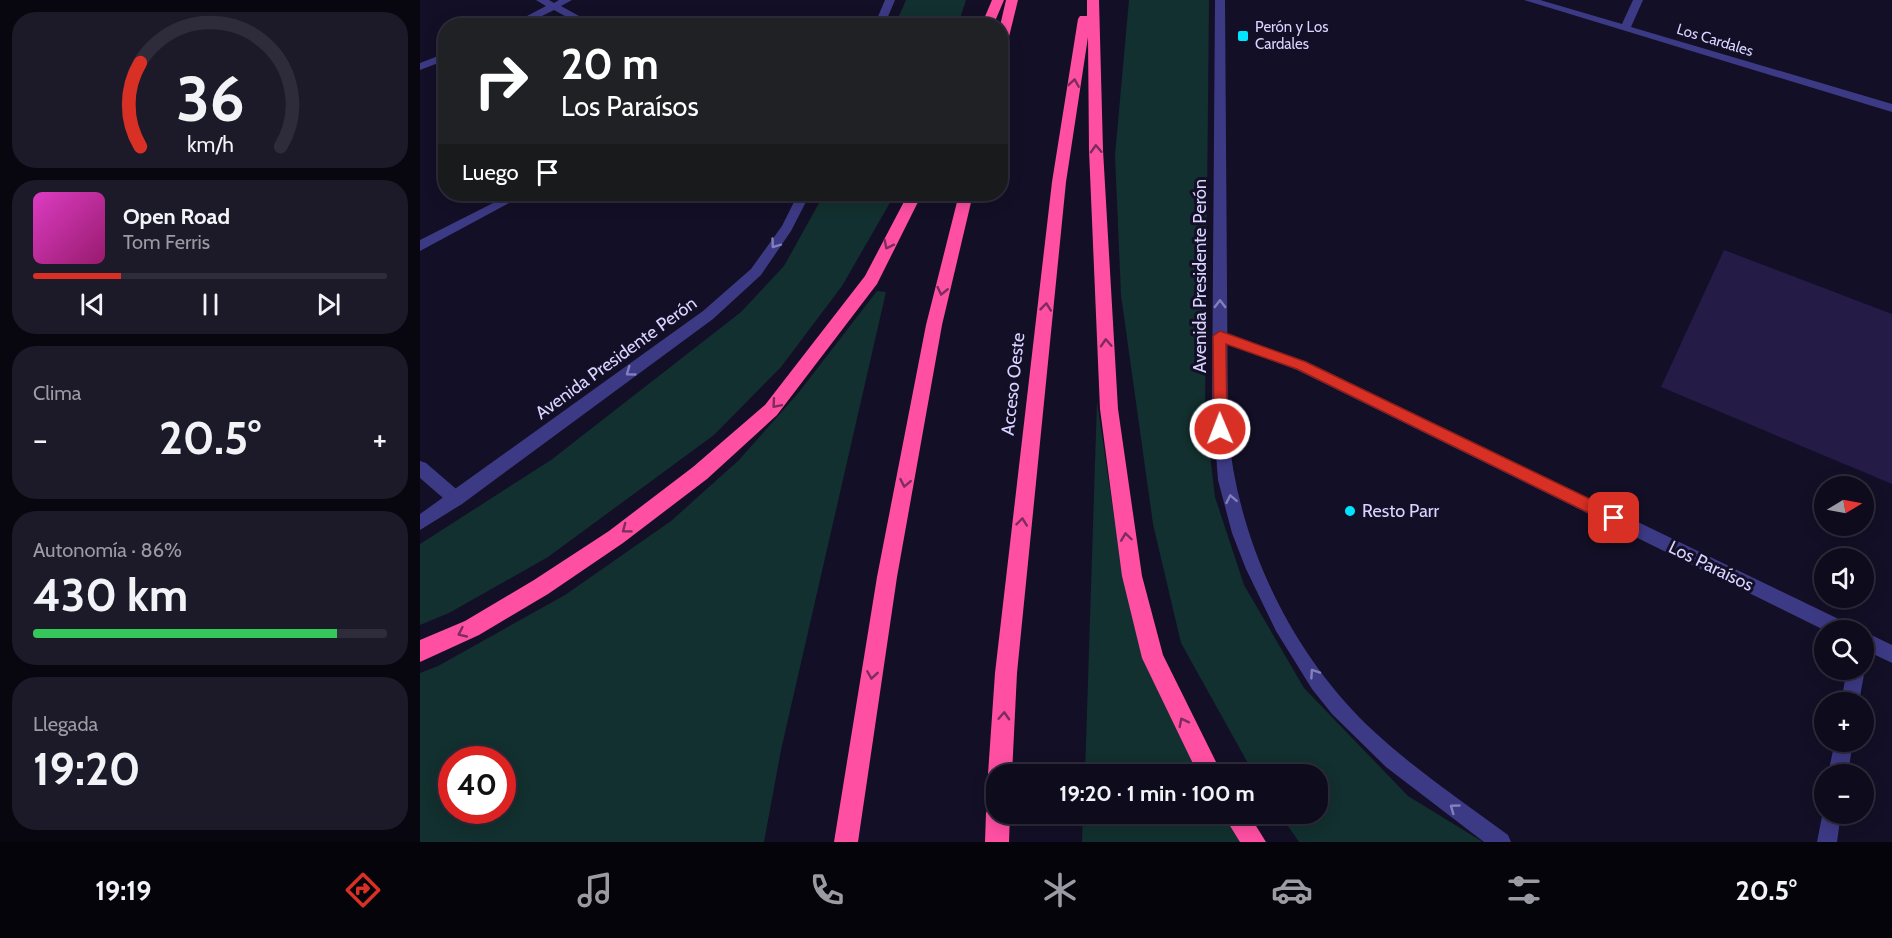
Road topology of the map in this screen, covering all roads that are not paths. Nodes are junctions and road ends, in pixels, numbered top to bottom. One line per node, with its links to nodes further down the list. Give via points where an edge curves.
1 (541, 0): 11 (street)
2 (567, 0): 11 (street)
3 (890, 0): 14 (street)
4 (998, 0): 15 (highway)
5 (1012, 0): 16 (highway)
6 (1087, 0): 34 (highway, Acceso Oeste, one-way to 6, via 1006,673 1059,183)
7 (1093, 0): 35 (highway, one-way to 7, via 1153,658 1132,576 1109,409)
8 (1220, 0): 26 (street, Avenida Presidente Perón, one-way to 8)
9 (1529, 0): 17 (street, Los Cardales)
10 (1638, 0): 17 (street)
11 (555, 7): 12 (street); 13 (street)
12 (531, 18)
13 (576, 18)
14 (882, 18)
15 (990, 18)
16 (1008, 18)
17 (1625, 28): 20 (street, Los Cardales)
18 (438, 59): 19 (street)
19 (420, 67)
20 (1892, 108)
21 (507, 201): 25 (street)
22 (801, 201): 28 (street, Avenida Presidente Perón, one-way to 28, via 788,228 756,272 708,315)
23 (911, 201): 32 (highway, one-way to 32, via 871,279 771,410 700,473 616,537 472,628)
24 (964, 201): 39 (highway, one-way to 39, via 934,325 887,577)
25 (420, 246)
26 (1220, 336): 30 (street, Los Paraísos, via 1302,366); 42 (street, Avenida Presidente Perón, one-way to 26, via 1425,787 1359,729 1320,683 1286,632 1253,568 1231,503 1220,429)
27 (420, 468): 28 (street)
28 (456, 499): 29 (street, Avenida Presidente Perón)
29 (420, 523)
30 (1823, 620)
31 (1874, 645): 33 (street)
32 (420, 651)
33 (1892, 654)
34 (1001, 764)
35 (1205, 764)
36 (998, 824): 40 (highway)
37 (1242, 824): 41 (highway)
38 (1830, 824): 43 (street)
39 (846, 842)
40 (997, 842)
41 (1254, 842)
42 (1501, 842)
43 (1827, 842)

